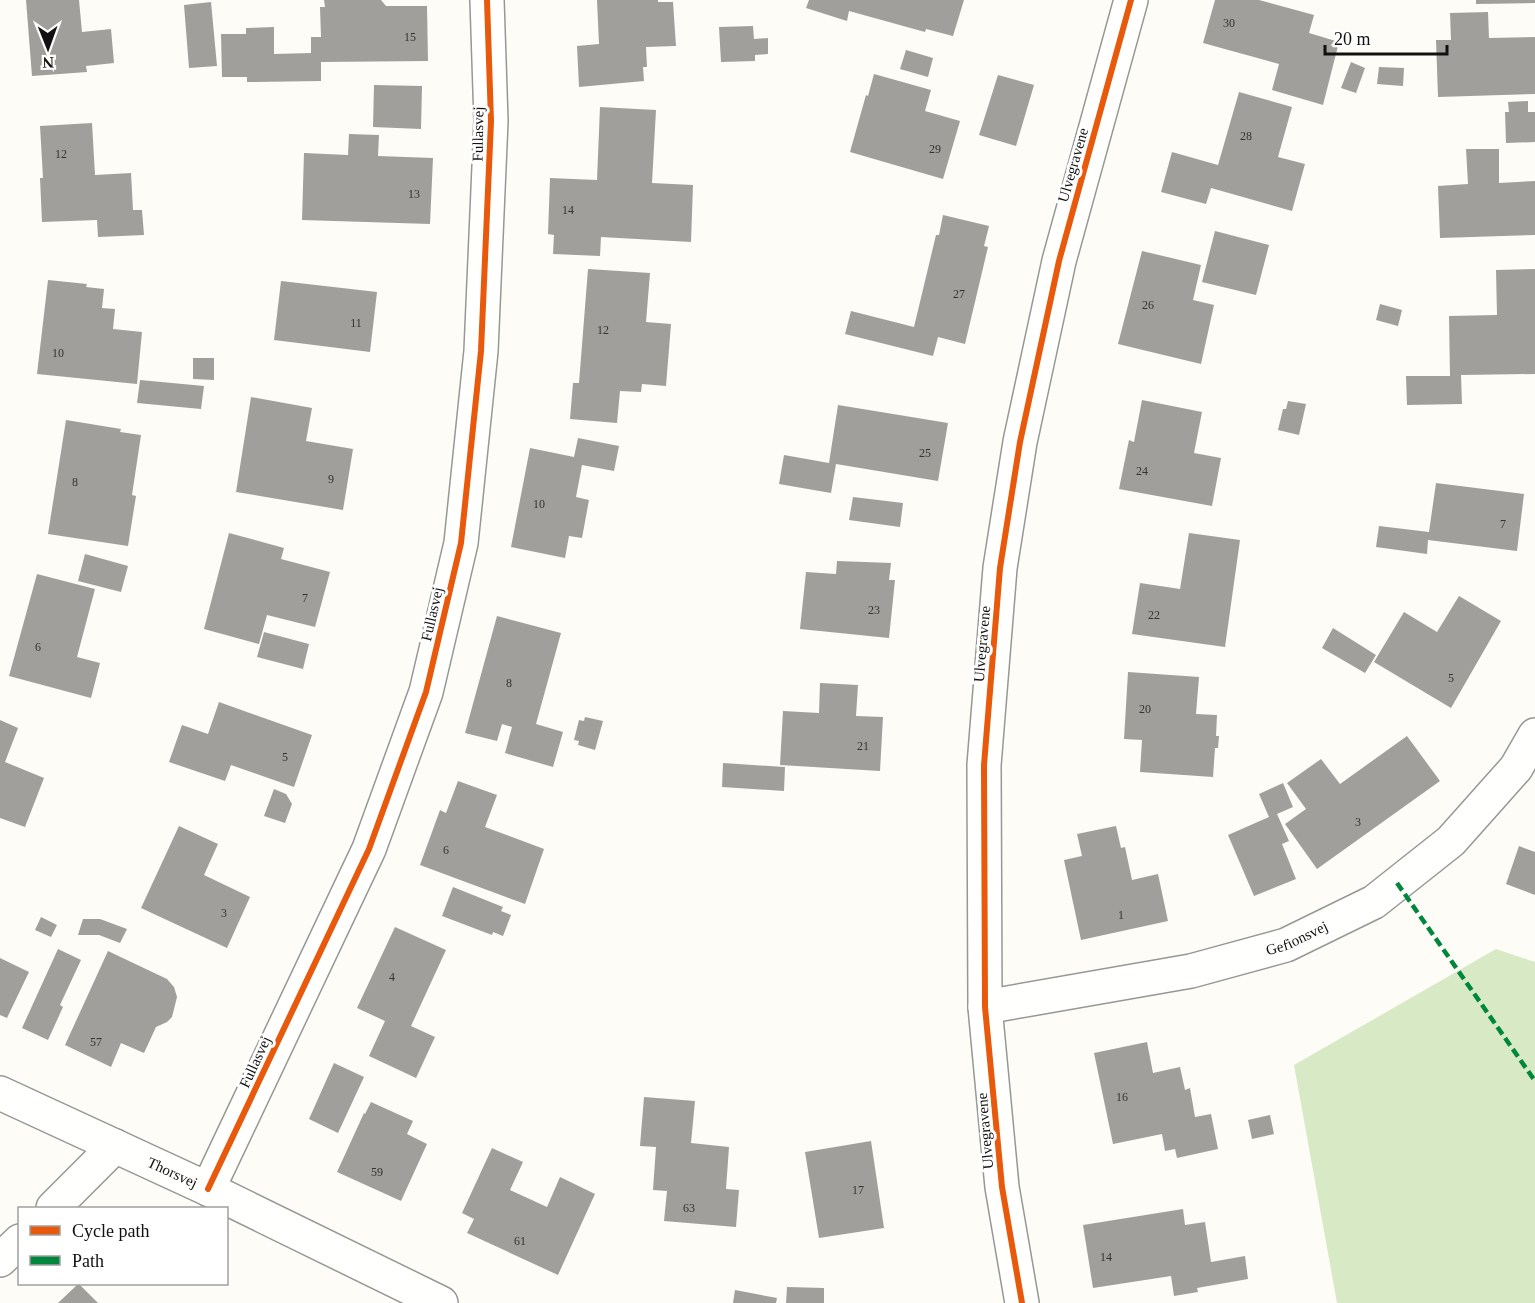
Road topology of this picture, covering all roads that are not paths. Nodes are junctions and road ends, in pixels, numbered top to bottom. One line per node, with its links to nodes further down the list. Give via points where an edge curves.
1 (487, 0): 7 (street, Fullasvej, via 491,121 481,351 461,543 426,692 369,849)
2 (1131, 0): 4 (street, Ulvegravene, via 1059,261 1020,442 1000,568 984,765)
3 (1535, 735): 4 (street, Gefionsvej, via 1516,768 1451,842 1374,902 1286,945 1191,971)
4 (985, 1007): 12 (street, Ulvegravene, via 1002,1187)
5 (0, 1093): 6 (street, Thorsvej)
6 (115, 1146): 7 (street, Thorsvej); 8 (street)
7 (208, 1189): 11 (street, Thorsvej)
8 (55, 1207)
9 (18, 1243): 10 (street)
10 (0, 1260)
11 (441, 1303)
12 (1023, 1303)

